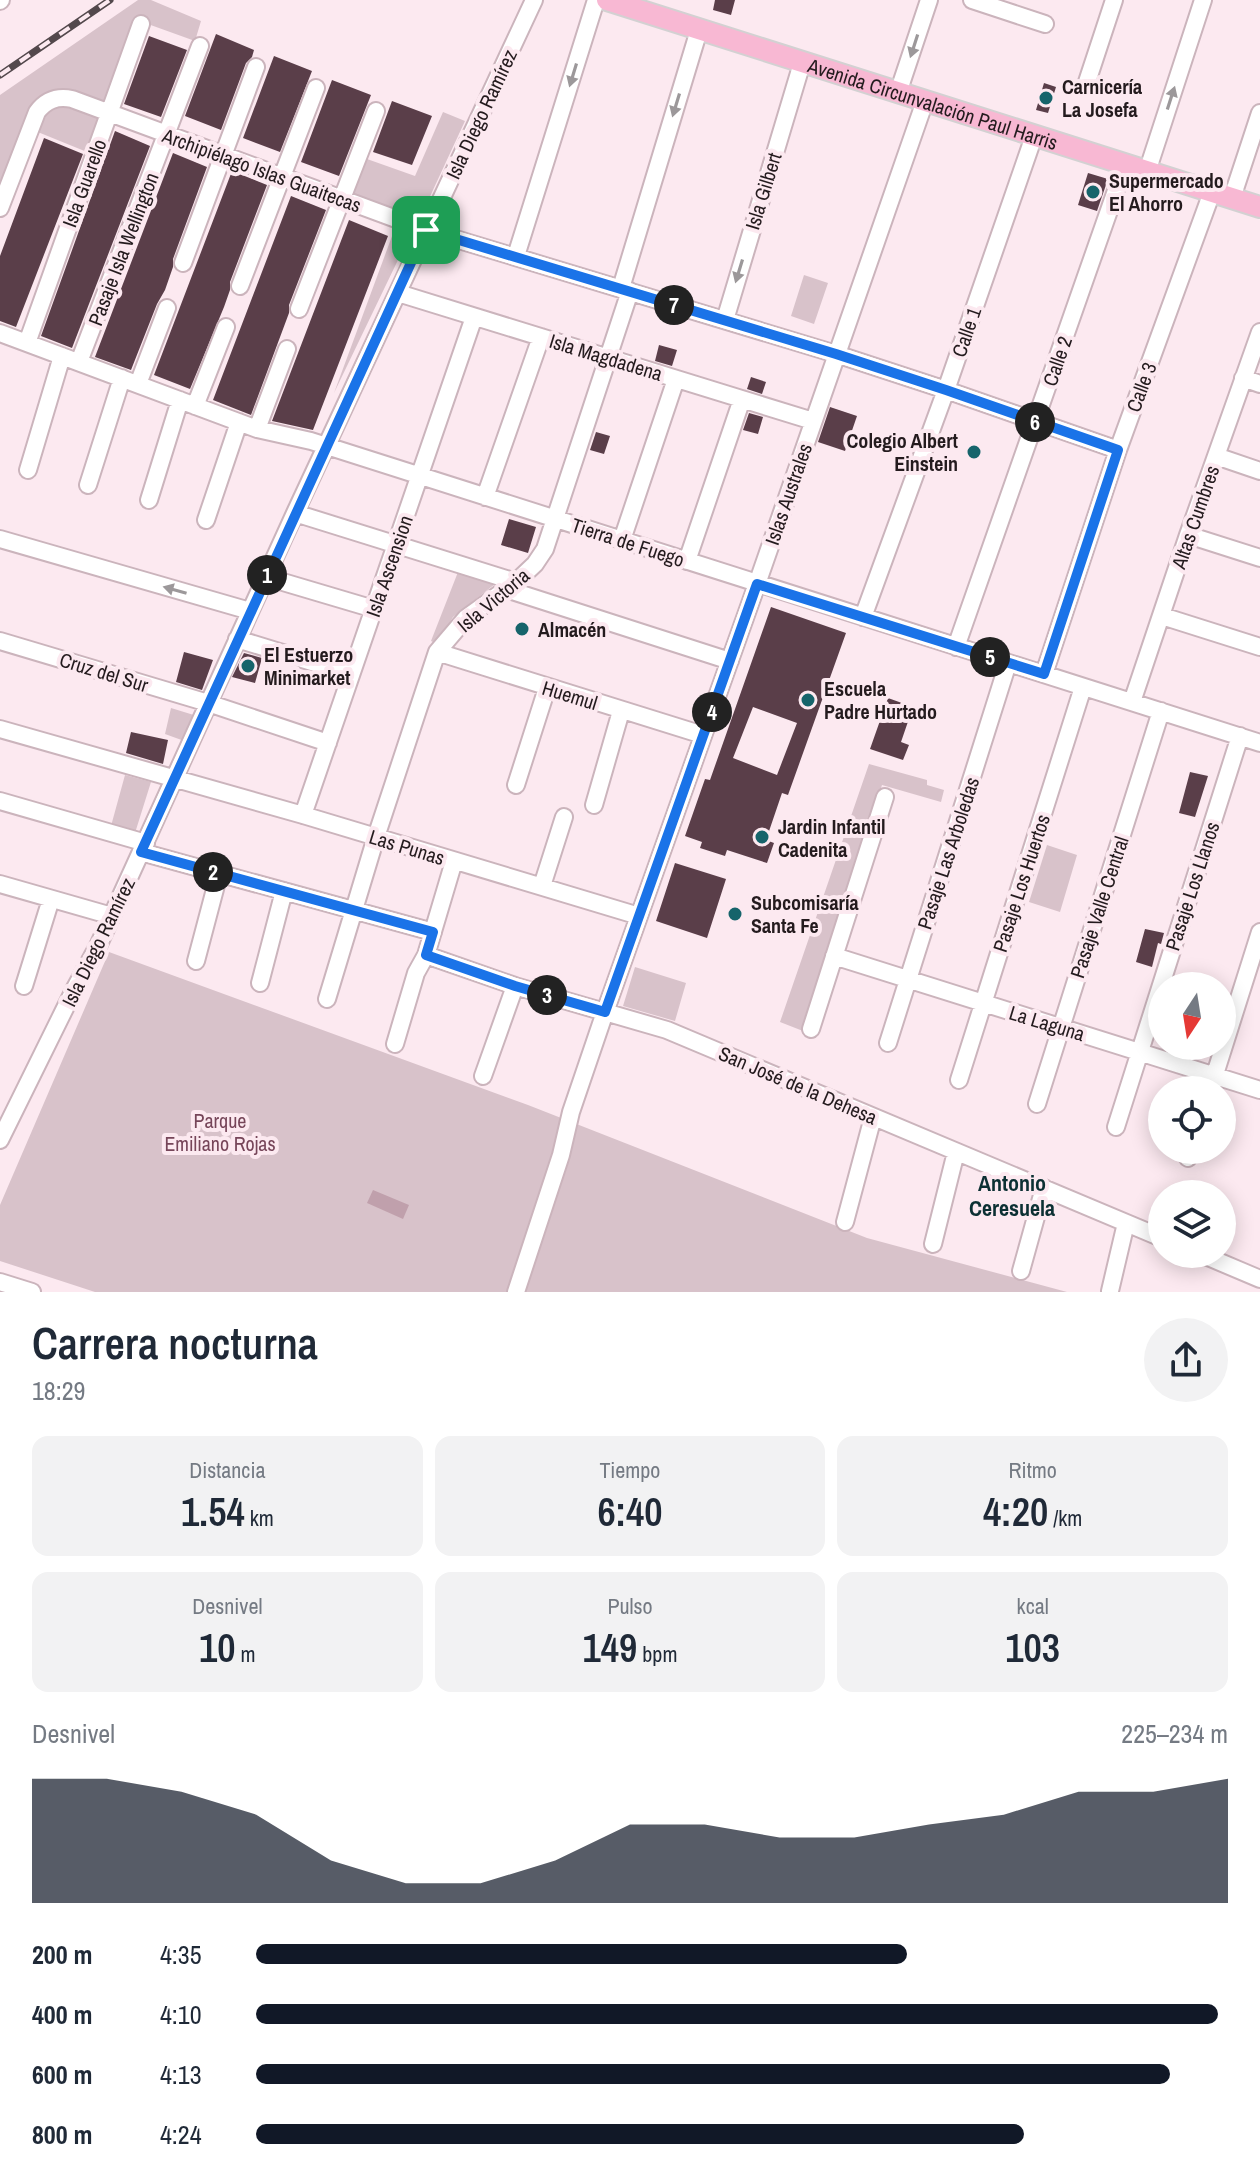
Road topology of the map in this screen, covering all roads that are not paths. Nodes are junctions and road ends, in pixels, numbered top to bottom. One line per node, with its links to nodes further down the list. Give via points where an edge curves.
1 (534, 0): 31 (street, Isla Diego Ramírez)
2 (596, 0): 32 (street, one-way to 32)
3 (607, 0): 10 (main road, Avenida Circunvalación Paul Harris)
4 (929, 0): 16 (street, one-way to 16)
5 (972, 0): 9 (street)
6 (1114, 0): 14 (street)
7 (1203, 0): 25 (street, one-way to 7)
8 (141, 24): 19 (street, Isla Guarello)
9 (1045, 24)
10 (699, 30): 12 (main road, Avenida Circunvalación Paul Harris); 35 (street, Isla Victoria, one-way to 35)
11 (200, 46): 21 (street, Pasaje Isla Wellington)
12 (802, 63): 16 (main road, Avenida Circunvalación Paul Harris); 40 (street, Isla Gilbert, one-way to 40)
13 (256, 67): 23 (street)
14 (1087, 82)
15 (316, 88): 26 (street)
16 (898, 93): 17 (main road, Avenida Circunvalación Paul Harris)
17 (925, 101): 22 (main road, Avenida Circunvalación Paul Harris); 47 (street, Islas Australes)
18 (376, 111): 28 (street)
19 (109, 113): 21 (street, Archipiélago Islas Guaitecas); 30 (street, Archipiélago Islas Guaitecas, via 65,98 47,102 34,118); 45 (street, Isla Guarello)
20 (1260, 113): 27 (street, Calle 3)
21 (167, 135): 23 (street, Archipiélago Islas Guaitecas); 50 (street, Pasaje Isla Wellington)
22 (1034, 136): 24 (main road, Avenida Circunvalación Paul Harris); 55 (street, Calle 1)
23 (223, 155): 26 (street, Archipiélago Islas Guaitecas); 33 (street)
24 (1125, 165): 25 (main road, Avenida Circunvalación Paul Harris); 60 (street, Calle 2)
25 (1147, 172): 27 (main road, Avenida Circunvalación Paul Harris)
26 (283, 177): 28 (street, Archipiélago Islas Guaitecas); 34 (street)
27 (1222, 195): 29 (main road, Avenida Circunvalación Paul Harris); 63 (street, Calle 3)
28 (342, 199): 31 (street, Archipiélago Islas Guaitecas); 38 (street)
29 (1260, 207)
30 (0, 208)
31 (426, 230): 32 (street, Archipiélago Islas Guaitecas); 36 (street, Isla Diego Ramírez)
32 (516, 256): 35 (street, Archipiélago Islas Guaitecas)
33 (183, 263)
34 (240, 286)
35 (626, 290): 40 (street, Archipiélago Islas Guaitecas); 49 (street, Isla Victoria)
36 (398, 293): 39 (street, Isla Magdadena); 62 (street, Isla Diego Ramírez)
37 (167, 308): 53 (street)
38 (299, 309)
39 (474, 317): 44 (street, Isla Magdadena); 67 (street, Isla Ascension)
40 (725, 320): 47 (street, Archipiélago Islas Guaitecas)
41 (226, 327): 57 (street)
42 (1260, 332): 51 (street, Altas Cumbres)
43 (1, 337): 45 (street, Tierra de Fuego)
44 (541, 337): 49 (street, Isla Magdadena); 69 (street)
45 (27, 343): 48 (street, Tierra de Fuego)
46 (287, 349): 61 (street)
47 (836, 354): 55 (street, Archipiélago Islas Guaitecas); 58 (street, Islas Australes)
48 (62, 356): 50 (street, Tierra de Fuego); 65 (street)
49 (608, 358): 52 (street, Isla Magdadena); 72 (street, Isla Victoria)
50 (79, 362): 53 (street, Tierra de Fuego)
51 (1243, 378): 54 (street); 64 (street, Altas Cumbres)
52 (676, 379): 56 (street, Isla Magdadena); 76 (street)
53 (130, 381): 57 (street, Tierra de Fuego); 68 (street)
54 (1260, 384)
55 (946, 390): 60 (street, Archipiélago Islas Guaitecas); 86 (street, Calle 1)
56 (742, 399): 58 (street, Isla Magdadena); 79 (street)
57 (188, 403): 59 (street, Tierra de Fuego); 70 (street)
58 (813, 421): 81 (street, Islas Australes)
59 (239, 422): 61 (street, Tierra de Fuego); 73 (street)
60 (1036, 422): 63 (street, Archipiélago Islas Guaitecas); 89 (street, Calle 2)
61 (257, 429): 62 (street, Tierra de Fuego)
62 (326, 447): 67 (street, Tierra de Fuego); 71 (street, Isla Diego Ramírez)
63 (1118, 450): 95 (street, Calle 3)
64 (1216, 456): 66 (street); 74 (street, Altas Cumbres)
65 (28, 470)
66 (1260, 471)
67 (420, 476): 69 (street, Tierra de Fuego); 77 (street, Isla Ascension)
68 (88, 485)
69 (485, 497): 72 (street, Tierra de Fuego)
70 (149, 500)
71 (295, 513): 77 (street); 80 (street, Isla Diego Ramírez)
72 (555, 519): 76 (street, Tierra de Fuego); 82 (street, Isla Victoria, via 545,549)
73 (206, 520)
74 (1188, 535): 78 (street); 85 (street, Altas Cumbres)
75 (0, 539): 84 (street, one-way to 75)
76 (622, 540): 79 (street, Tierra de Fuego)
77 (396, 545): 82 (street); 83 (street, Isla Ascension)
78 (1260, 558)
79 (687, 561): 81 (street, Tierra de Fuego)
80 (266, 577): 83 (street); 84 (street, Isla Diego Ramírez)
81 (757, 584): 86 (street, Tierra de Fuego); 92 (street, Islas Australes)
82 (511, 586): 91 (street, Isla Victoria, via 466,618); 92 (street)
83 (374, 609): 94 (street, Isla Ascension)
84 (250, 611): 87 (street, Isla Diego Ramírez)
85 (1162, 616): 90 (street); 98 (street, Altas Cumbres)
86 (863, 617): 89 (street, Tierra de Fuego)
87 (237, 639): 94 (street); 99 (street, Isla Diego Ramírez)
88 (0, 641): 99 (street, Cruz del Sur)
89 (956, 647): 93 (street, Tierra de Fuego)
90 (1260, 647)
91 (437, 652): 97 (street, Huemul); 114 (street, Isla Victoria)
92 (730, 661): 103 (street, Islas Australes)
93 (1008, 663): 95 (street, Tierra de Fuego); 130 (street, Pasaje Las Arboledas)
94 (351, 674): 105 (street, Isla Ascension)
95 (1044, 674): 96 (street, Tierra de Fuego)
96 (1083, 687): 98 (street, Tierra de Fuego); 135 (street, Pasaje Los Huertos)
97 (547, 688): 100 (street, Huemul); 108 (street)
98 (1132, 702): 101 (street, Tierra de Fuego)
99 (208, 703): 105 (street, Cruz del Sur); 107 (street, Isla Diego Ramírez)
100 (621, 711): 103 (street, Huemul); 111 (street)
101 (1161, 711): 104 (street, Tierra de Fuego); 137 (street, Pasaje Valle Central)
102 (0, 729): 107 (street, Las Punas)
103 (703, 735): 124 (street, Islas Australes)
104 (1240, 736): 106 (street, Tierra de Fuego); 141 (street, Pasaje Los Llanos)
105 (328, 743): 112 (street, Isla Ascension)
106 (1260, 743)
107 (175, 779): 112 (street, Las Punas); 115 (street, Isla Diego Ramírez)
108 (516, 785)
109 (885, 797): 128 (street)
110 (0, 801): 115 (street)
111 (594, 805)
112 (303, 815): 114 (street, Las Punas)
113 (564, 817): 119 (street)
114 (376, 837): 116 (street, Las Punas); 122 (street, Isla Victoria)
115 (143, 847): 117 (street); 123 (street, Isla Diego Ramírez)
116 (454, 861): 119 (street, Las Punas); 125 (street)
117 (219, 874): 120 (street); 129 (street)
118 (0, 884): 121 (street)
119 (542, 886): 124 (street, Las Punas)
120 (284, 891): 122 (street); 131 (street)
121 (51, 899): 123 (street); 132 (street)
122 (354, 910): 125 (street); 134 (street, Isla Victoria)
123 (112, 916): 150 (street, Isla Diego Ramírez)
124 (639, 916): 136 (street, Islas Australes)
125 (433, 932): 127 (street)
126 (1260, 932): 144 (street)
127 (426, 955): 133 (street, San José de la Dehesa); 140 (street)
128 (834, 956): 130 (street, La Laguna); 138 (street)
129 (196, 961)
130 (908, 979): 135 (street, La Laguna); 139 (street, Pasaje Las Arboledas)
131 (260, 983)
132 (24, 986)
133 (515, 986): 136 (street, San José de la Dehesa); 142 (street)
134 (327, 999)
135 (983, 1003): 137 (street, La Laguna); 145 (street, Pasaje Los Huertos)
136 (605, 1012): 149 (street, San José de la Dehesa, via 667,1030); 164 (street, Islas Australes)
137 (1061, 1027): 141 (street, La Laguna); 148 (street, Pasaje Valle Central)
138 (811, 1029)
139 (888, 1043)
140 (395, 1044)
141 (1140, 1052): 143 (street, La Laguna); 151 (street, Pasaje Los Llanos)
142 (483, 1076)
143 (1196, 1076)
144 (1214, 1076)
145 (959, 1080)
146 (1236, 1086): 147 (street, La Laguna)
147 (1260, 1090)
148 (1037, 1104)
149 (873, 1117): 152 (street, San José de la Dehesa); 154 (street)
150 (1, 1126)
151 (1116, 1127)
152 (956, 1152): 153 (street, San José de la Dehesa); 157 (street)
153 (1044, 1188): 155 (street, San José de la Dehesa); 159 (street)
154 (845, 1222)
155 (1126, 1223): 156 (street, San José de la Dehesa); 162 (street)
156 (1148, 1232)
157 (933, 1244)
158 (1234, 1268): 160 (street)
159 (1021, 1271)
160 (1260, 1279)
161 (0, 1282): 163 (street)
162 (1110, 1291)
163 (32, 1292)
164 (516, 1292)

